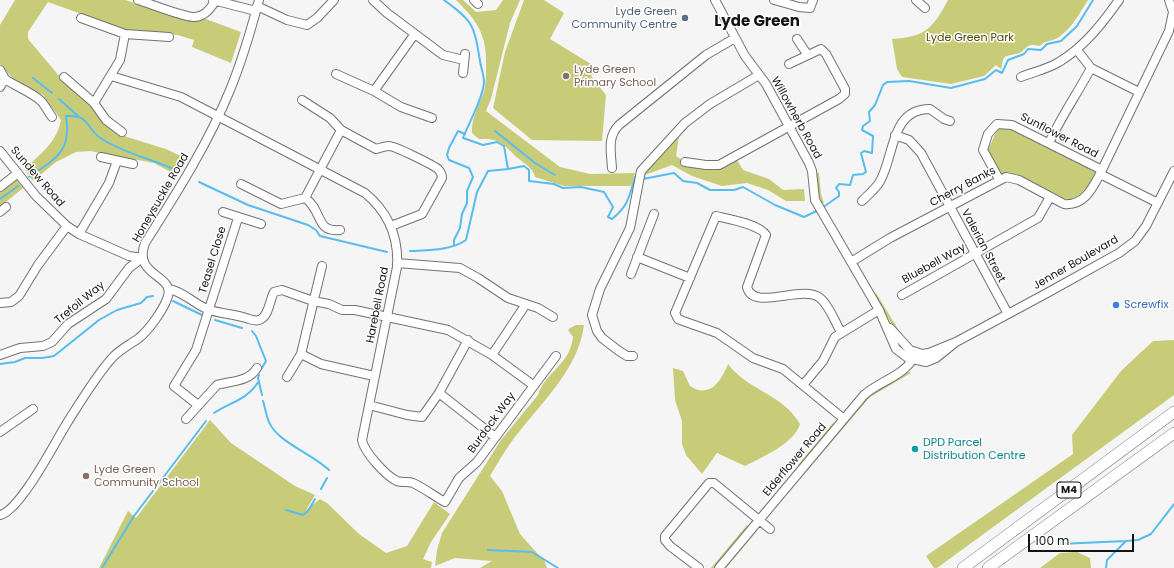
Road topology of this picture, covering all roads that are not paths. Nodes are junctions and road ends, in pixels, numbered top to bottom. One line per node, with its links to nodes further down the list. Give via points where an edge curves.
1 (138, 0): 2 (street, via 193,16 204,14 211,9)
2 (214, 0): 11 (street)
3 (334, 0): 11 (street, via 307,25 287,20)
4 (373, 0): 16 (street)
5 (714, 0): 18 (street, Willowherb Road)
6 (774, 0): 7 (street, via 810,8)
7 (813, 0)
8 (916, 0): 12 (street)
9 (1118, 0): 20 (street)
10 (1169, 0): 13 (street)
11 (257, 6): 38 (street, Honeysuckle Road, via 231,90)
12 (925, 8)
13 (1174, 12): 34 (street, Cherry Banks, via 1170,31)
14 (81, 18): 15 (street)
15 (125, 34): 17 (street); 28 (street, via 120,60)
16 (414, 35): 25 (street, via 443,55 464,57); 33 (street)
17 (169, 37)
18 (735, 38): 27 (street, Willowherb Road); 52 (street, via 706,55 616,128 610,140)
19 (797, 39): 21 (street)
20 (1077, 50): 23 (street); 29 (street, via 1057,63)
21 (807, 54): 22 (street); 41 (street, via 820,49 824,51 845,89 845,94)
22 (789, 64)
23 (1091, 68): 34 (street); 45 (street, via 1074,100 1063,113)
24 (0, 70): 31 (street)
25 (463, 73)
26 (336, 74): 33 (street)
27 (759, 75): 41 (street, Willowherb Road); 97 (street, via 685,122 644,167 639,178 630,228 600,289 592,315 596,331 602,338 627,356)
28 (111, 76): 36 (street); 38 (street, Harebell Road, via 169,92)
29 (1021, 77)
30 (64, 78): 36 (street)
31 (5, 79): 32 (street); 37 (street, via 39,99)
32 (0, 87)
33 (374, 91): 39 (street, via 401,107)
34 (1139, 92): 54 (street, Cherry Banks)
35 (302, 100): 42 (street, via 330,118)
36 (94, 103): 43 (street, via 106,120)
37 (52, 117)
38 (218, 117): 51 (street, Harebell Road); 74 (street, Honeysuckle Road, via 184,182 145,243)
39 (432, 118)
40 (950, 120): 44 (street, via 944,119 930,109 918,110 902,123)
41 (789, 126): 49 (street, via 719,165); 75 (street, Willowherb Road, via 812,171 815,200)
42 (341, 130): 51 (street); 69 (street, via 376,149 389,146 399,150 442,173 442,178 422,214)
43 (122, 132)
44 (895, 135): 61 (street, via 879,183); 63 (street, Valerian Street, via 909,140 916,146)
45 (1049, 143): 54 (street, Sunflower Road); 56 (street, Sunflower Road, via 1012,124 997,124 992,127 983,150)
46 (0, 151): 55 (street, Sundew Road)
47 (101, 156): 48 (street)
48 (117, 161): 50 (street); 71 (street, via 109,183)
49 (685, 162)
50 (133, 164)
51 (319, 168): 60 (street); 69 (street, Harebell Road, via 365,193 377,203)
52 (612, 168)
53 (1174, 170): 62 (street, Jenner Boulevard)
54 (1101, 172): 59 (street, Cherry Banks, via 1087,195 1072,205); 62 (street)
55 (18, 173): 58 (street); 68 (street, Sundew Road, via 36,196)
56 (999, 179): 59 (street, Cherry Banks, via 1012,177); 63 (street, Cherry Banks)
57 (241, 184): 60 (street, via 281,204)
58 (0, 187)
59 (1050, 197): 72 (street, Bluebell Way, via 1038,218)
60 (306, 198): 70 (street, via 318,211 326,228)
61 (862, 201)
62 (1158, 203): 87 (street, Jenner Boulevard, via 1135,241 1119,253)
63 (950, 206): 72 (street, Valerian Street); 75 (street, Cherry Banks)
64 (224, 212): 66 (street, Teasel Close)
65 (654, 214): 73 (street)
66 (238, 218): 67 (street, Teasel Close); 85 (street, Teasel Close)
67 (260, 224)
68 (67, 226): 71 (street, Sundew Road); 83 (street, via 19,296 11,302)
69 (391, 226): 76 (street, Harebell Road, via 397,248)
70 (340, 230)
71 (79, 234): 74 (street, Sundew Road, via 129,256)
72 (975, 254): 81 (street, Bluebell Way); 87 (street, Valerian Street)
73 (638, 257): 78 (street); 79 (street)
74 (142, 258): 80 (street, Honeysuckle Road, via 147,268 165,281); 94 (street, Trefoil Way, via 129,268 106,299 68,324 52,342)
75 (851, 262): 86 (street, Willowherb Road)
76 (397, 263): 84 (street, via 460,268 508,298); 88 (street, Harebell Road)
77 (322, 266): 82 (street)
78 (631, 274)
79 (690, 278): 90 (street, via 716,216 753,227 766,235 747,287 751,295 757,299 779,295 816,296 824,302); 104 (street, via 675,313 678,319 717,333 754,358 783,369)
80 (169, 289): 85 (street, via 186,295); 116 (street, via 167,299 149,327 139,338 114,356 67,422 16,504 8,512)
81 (902, 295)
82 (313, 301): 85 (street, via 278,290 271,299 265,316 255,321); 88 (street, via 342,310); 93 (street)
83 (0, 303)
84 (526, 304): 89 (street); 95 (street)
85 (210, 310): 107 (street, Teasel Close, via 190,363 174,386)
86 (879, 310): 90 (street); 92 (street, Willowherb Road, via 894,344)
87 (1008, 314): 98 (street, Jenner Boulevard, via 935,352)
88 (387, 317): 91 (street, via 448,330); 101 (street, Harebell Road)
89 (553, 317)
90 (841, 332): 104 (street, via 831,343 823,361)
91 (468, 340): 95 (street); 105 (street)
92 (906, 352): 98 (street, Jenner Boulevard); 100 (street)
93 (302, 354): 101 (street, via 321,364); 102 (street)
94 (0, 355)
95 (492, 355): 103 (street)
96 (556, 356): 103 (street, Burdock Way)
97 (633, 356)
98 (914, 356): 100 (street, Elderflower Road)
99 (257, 368): 107 (street, via 253,375 233,383 216,385)
100 (896, 375): 111 (street, Elderflower Road, via 868,392)
101 (374, 376): 106 (street, Harebell Road)
102 (287, 377)
103 (533, 385): 114 (street, Burdock Way)
104 (803, 385): 111 (street)
105 (439, 393): 106 (street, via 422,417); 114 (street)
106 (369, 405): 115 (street, Harebell Road, via 362,440 363,447 370,456 397,481 411,482)
107 (198, 406): 110 (street)
108 (34, 409): 112 (street)
109 (1174, 412): 121 (highway, M4)
110 (186, 419)
111 (844, 419): 117 (street, Elderflower Road)
112 (0, 432)
113 (1174, 433): 122 (highway, M4)
114 (495, 437): 115 (street, Burdock Way, via 477,462 459,478)
115 (445, 502)
116 (0, 515)
117 (759, 520): 118 (street); 119 (street, via 714,483 707,484 665,536 670,546); 120 (street, Elderflower Road)
118 (770, 529)
119 (699, 568)
120 (719, 568)
121 (963, 568)
122 (988, 568)

